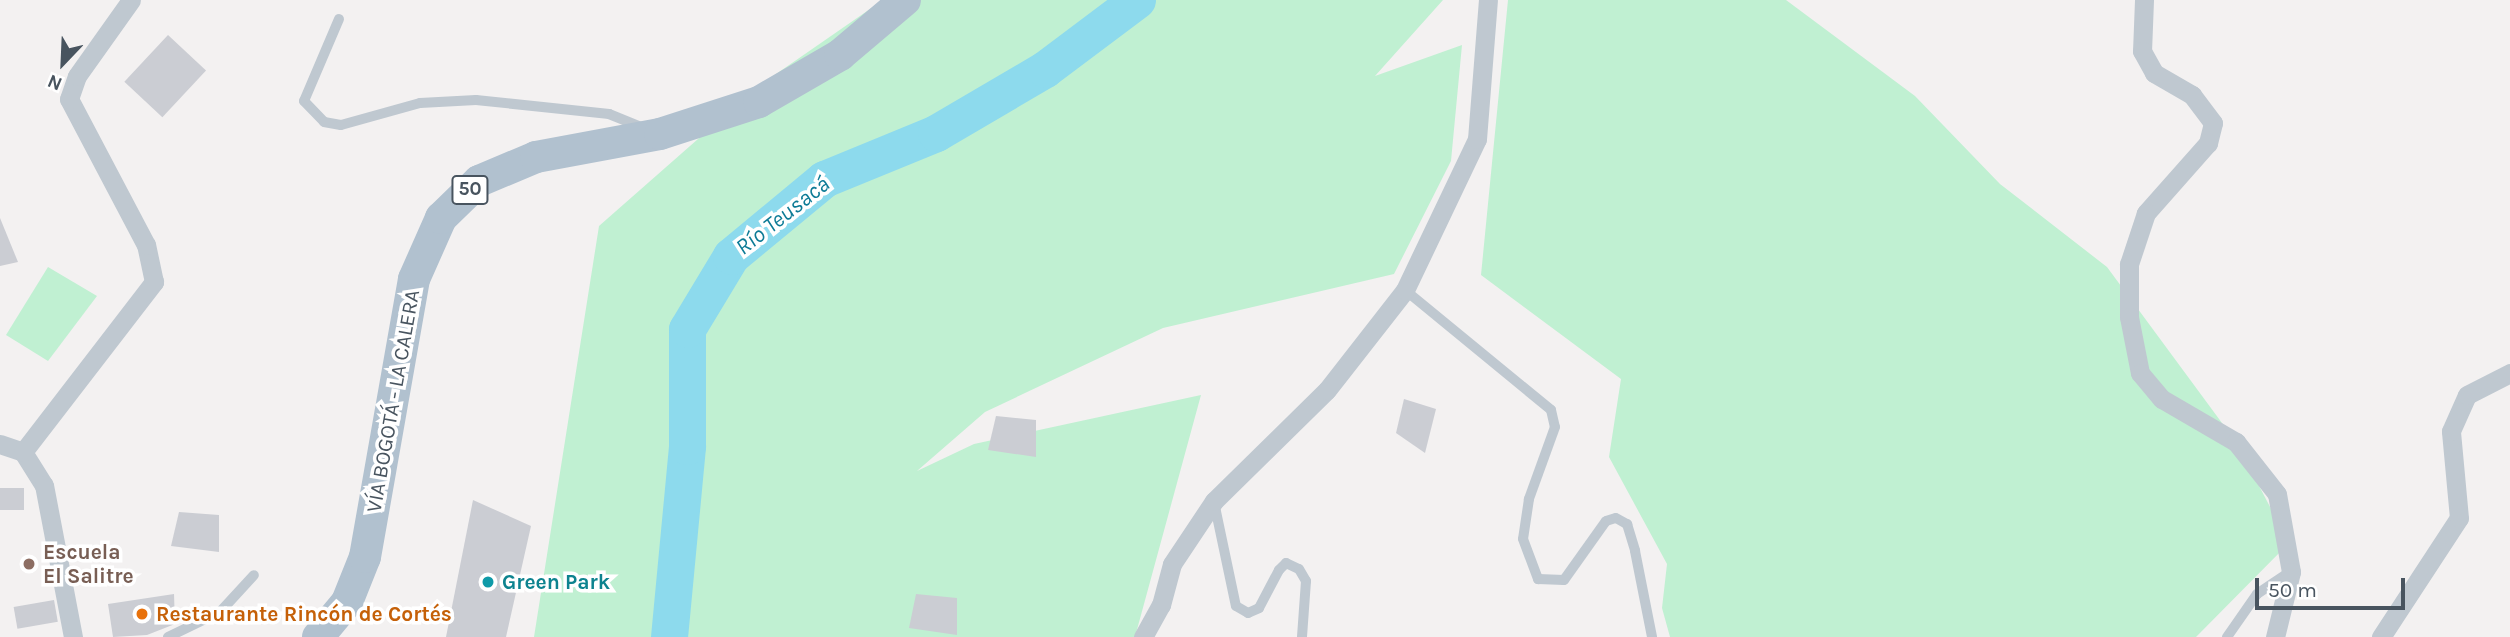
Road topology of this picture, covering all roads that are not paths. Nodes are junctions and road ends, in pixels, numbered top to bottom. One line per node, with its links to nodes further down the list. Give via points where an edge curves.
1 (131, 0): 10 (street, via 77,76 69,99 146,245 154,282)
2 (905, 0): 6 (main road, VÍA BOGOTÁ - LA CALERA / 50, via 810,74 759,102)
3 (1488, 0): 7 (street, via 1478,139)
4 (2144, 0): 12 (street, via 2142,51 2154,72 2192,95 2213,123 2208,143 2146,213 2129,264 2129,317 2140,373 2162,399 2236,442 2259,465 2277,494)
5 (339, 19): 6 (lane, via 304,101 324,122 341,125 420,103 476,100 609,114)
6 (660, 134): 16 (main road, VÍA BOGOTÁ - LA CALERA / 50, via 536,157 479,181 441,218 414,279 365,557 347,602)
7 (1405, 290): 11 (street, via 1327,390); 19 (lane, via 1551,410 1555,427 1529,499 1523,539 1538,579 1564,580 1606,521 1616,518 1627,524)
8 (2510, 373): 22 (street, via 2467,395 2451,431 2459,518)
9 (0, 444): 10 (street)
10 (23, 452): 14 (street, via 54,513)
11 (1214, 501): 17 (street, via 1172,564 1161,605); 18 (lane, via 1236,606 1248,613 1259,608 1279,570 1286,564 1299,569 1306,581)
12 (2291, 572): 20 (lane, via 2257,594); 21 (street)
13 (254, 575): 15 (lane, via 220,612)
14 (73, 637)
15 (168, 637)
16 (318, 637)
17 (1143, 637)
18 (1302, 637)
19 (1652, 637)
20 (2227, 637)
21 (2276, 637)
22 (2381, 637)

